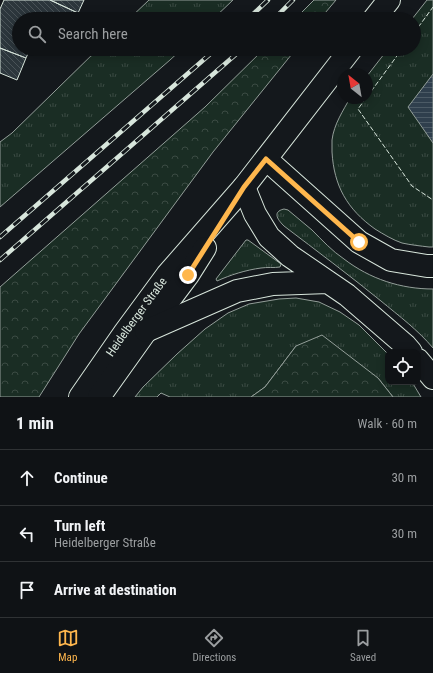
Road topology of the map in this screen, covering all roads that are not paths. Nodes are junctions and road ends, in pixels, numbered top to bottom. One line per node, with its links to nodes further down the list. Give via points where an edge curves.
1 (389, 0): 2 (main road)
2 (380, 12)
3 (346, 56): 4 (main road, Heidelberger Straße)
4 (266, 159): 5 (main road, Heidelberger Straße); 6 (main road, via 359,242 391,260)
5 (244, 187): 7 (main road, via 255,214 269,237 290,256); 8 (main road, Heidelberger Straße, via 188,275); 12 (main road, Heidelberger Straße, via 167,275)
6 (433, 266)
7 (328, 282): 8 (main road, via 273,284 236,291); 9 (main road, via 347,295)
8 (146, 331): 13 (main road, Heidelberger Straße)
9 (408, 349)
10 (421, 364): 11 (main road)
11 (433, 378)
12 (80, 397)
13 (99, 397)

